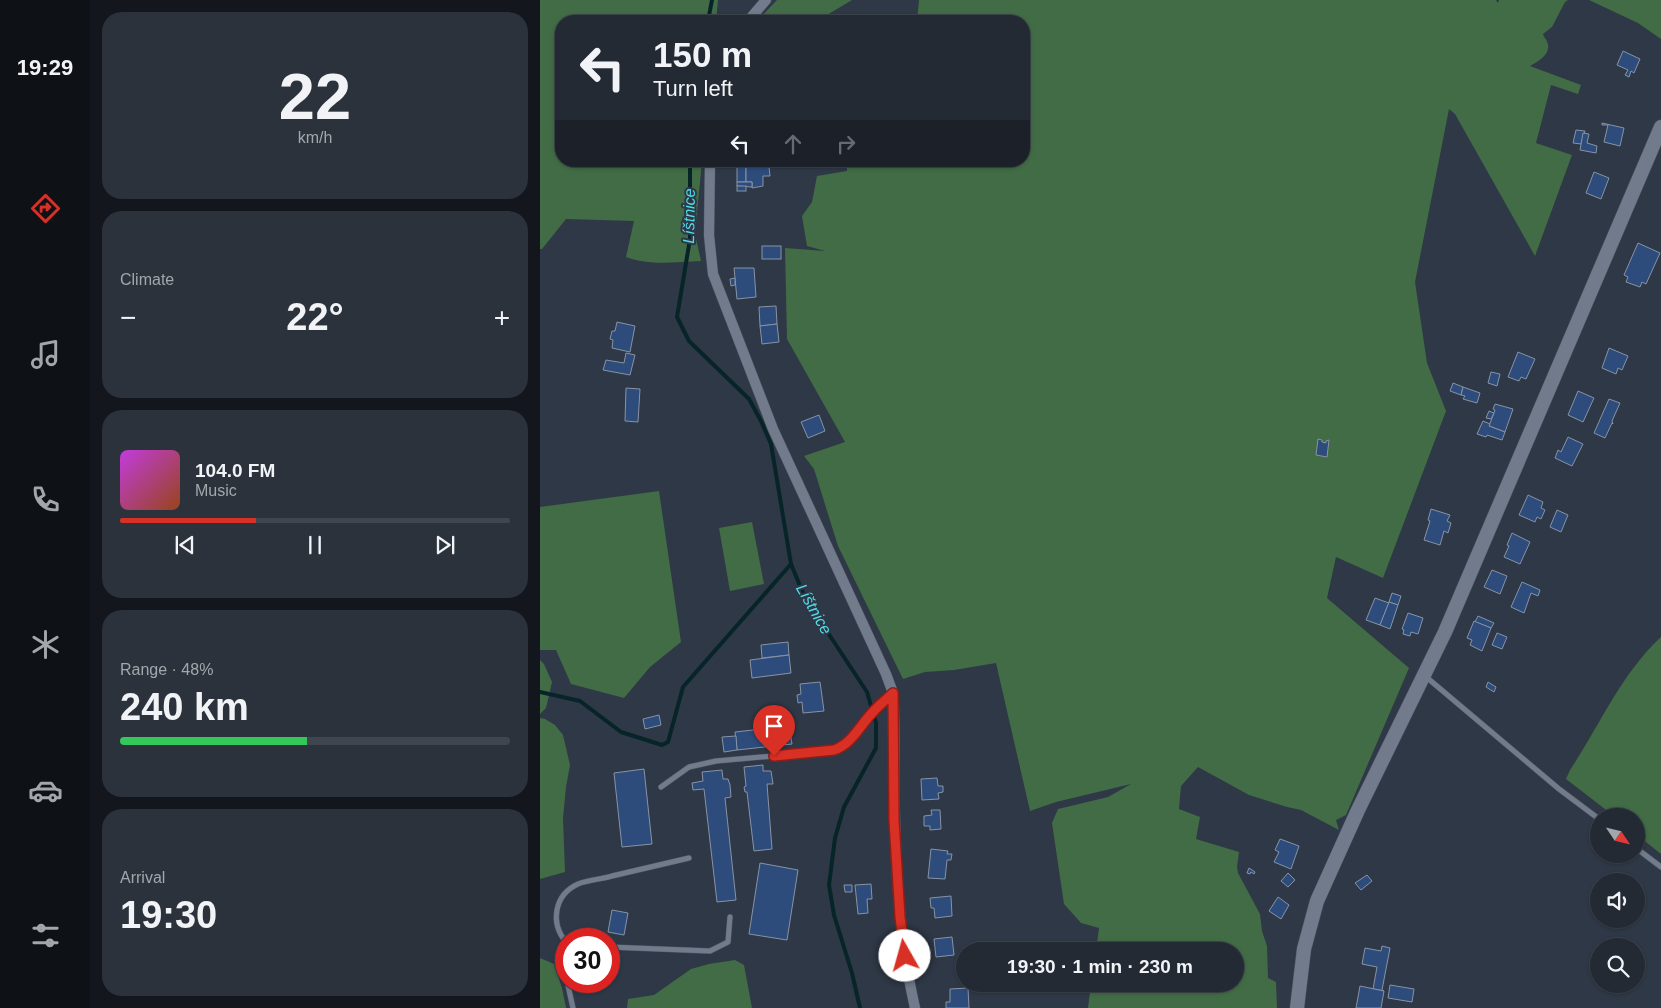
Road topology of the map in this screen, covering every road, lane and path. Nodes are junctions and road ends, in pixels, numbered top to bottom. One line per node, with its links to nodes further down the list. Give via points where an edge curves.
1 (766, 0): 2 (street)
2 (753, 15)
3 (1661, 127): 5 (street)
4 (710, 167): 6 (street, via 709,235 713,274 773,428)
5 (1424, 676): 8 (lane); 18 (street, via 1317,901 1304,950)
6 (893, 693): 7 (lane, via 841,748 716,761 689,767); 17 (street, via 894,820 900,917)
7 (661, 787)
8 (1590, 812)
9 (1645, 855): 11 (lane)
10 (688, 858): 13 (lane, via 578,884 562,895 557,904)
11 (1661, 867)
12 (730, 917): 14 (lane, via 728,942 710,951)
13 (559, 928)
14 (620, 947)
15 (570, 993): 16 (lane)
16 (573, 1008)
17 (915, 1008)
18 (1296, 1008)

